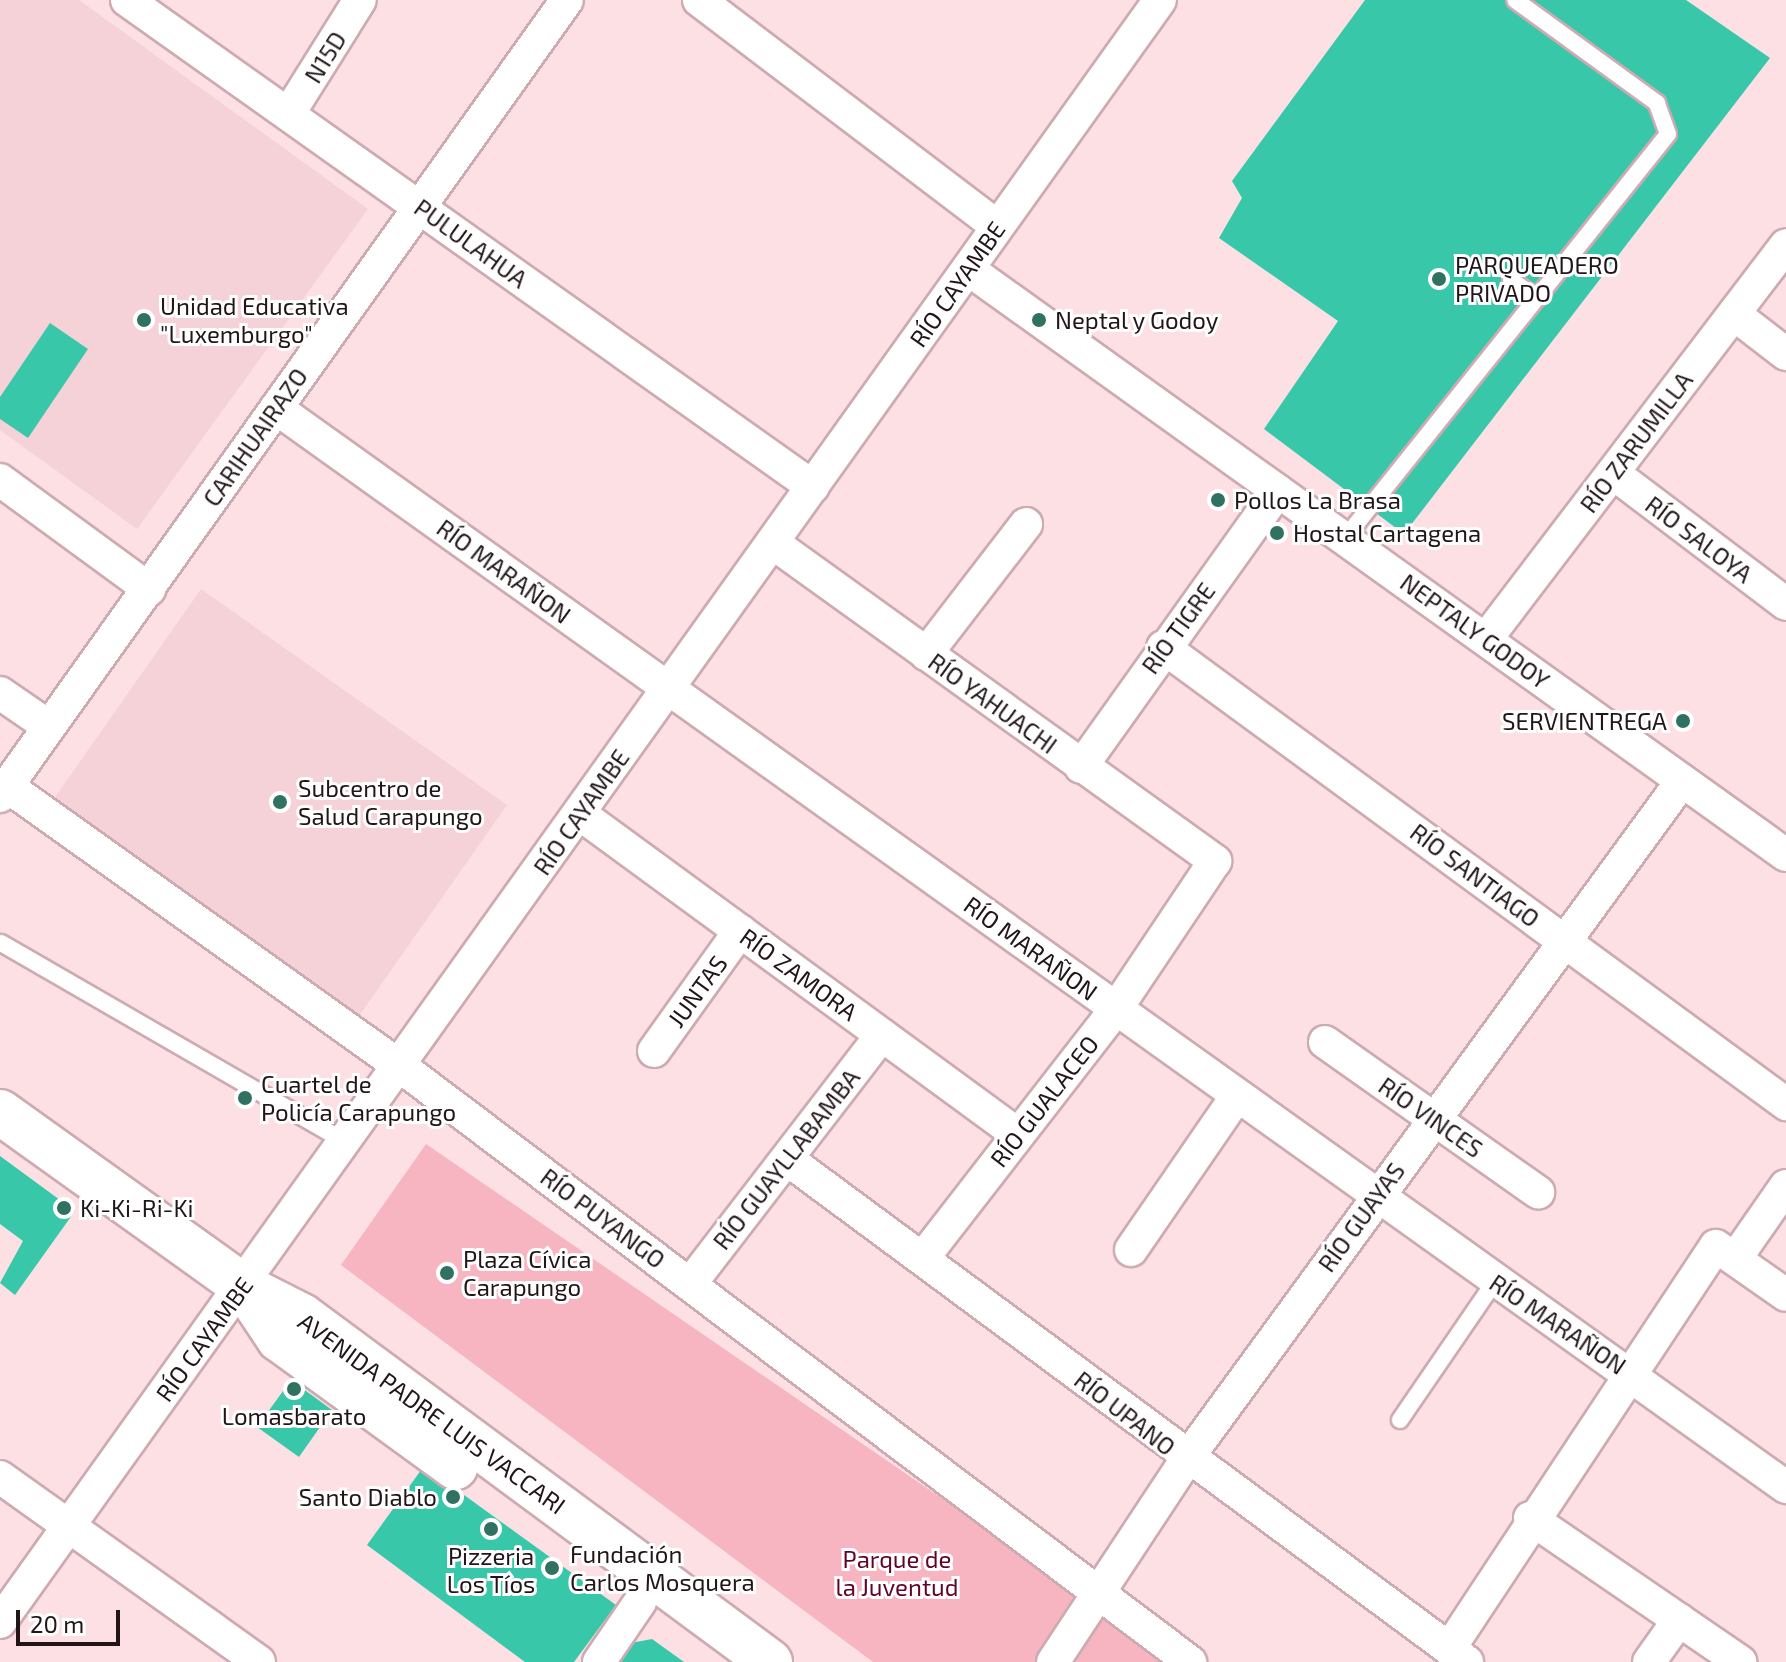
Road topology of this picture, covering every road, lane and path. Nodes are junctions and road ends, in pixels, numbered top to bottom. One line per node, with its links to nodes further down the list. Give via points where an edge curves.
1 (360, 0): 7 (street, N15D)
2 (567, 0): 8 (street, CARIHUAIRAZO)
3 (699, 0): 9 (street)
4 (1160, 0): 9 (street, RÍO CAYAMBE)
5 (1515, 0): 13 (lane, via 1657,103 1668,134)
6 (146, 5): 7 (street, PULULAHUA)
7 (289, 113): 8 (street, PULULAHUA)
8 (420, 207): 16 (street, CARIHUAIRAZO); 19 (street, PULULAHUA)
9 (997, 226): 11 (street, RÍO CAYAMBE)
10 (1786, 245): 14 (street, RÍO ZARUMILLA)
11 (968, 269): 19 (street, RÍO CAYAMBE); 20 (street, NEPTALY GODOY)
12 (1511, 280): 13 (lane)
13 (1537, 298): 22 (lane)
14 (1734, 314): 15 (street); 17 (street, RÍO ZARUMILLA)
15 (1786, 354)
16 (276, 408): 24 (street, CARIHUAIRAZO); 29 (street, RÍO MARAÑON)
17 (1613, 473): 25 (street, RÍO SALOYA); 26 (street, RÍO ZARUMILLA)
18 (0, 480): 24 (street)
19 (813, 487): 23 (street, RÍO CAYAMBE)
20 (1278, 491): 22 (street, NEPTALY GODOY); 27 (street, RÍO TIGRE)
21 (1026, 524): 28 (street)
22 (1345, 538): 26 (street, NEPTALY GODOY)
23 (773, 543): 28 (street, RÍO YAHUACHI); 29 (street, RÍO CAYAMBE)
24 (149, 589): 31 (street, CARIHUAIRAZO)
25 (1786, 604)
26 (1486, 639): 33 (street, NEPTALY GODOY)
27 (1163, 647): 32 (street, RÍO TIGRE); 39 (street, RÍO SANTIAGO)
28 (926, 654): 32 (street, RÍO YAHUACHI)
29 (667, 688): 35 (street, RÍO CAYAMBE); 41 (street, RÍO MARAÑON)
30 (0, 693): 31 (street)
31 (48, 726): 34 (street, CARIHUAIRAZO)
32 (1081, 767): 37 (street, RÍO YAHUACHI)
33 (1682, 781): 36 (street, NEPTALY GODOY); 39 (street, RÍO GUAYAS)
34 (4, 791): 45 (street, RÍO PUYANGO)
35 (580, 814): 38 (street, RÍO ZAMORA); 45 (street, RÍO CAYAMBE)
36 (1786, 855)
37 (1215, 861): 41 (street, RÍO GUALACEO)
38 (740, 931): 42 (street, RÍO ZAMORA); 44 (street, JUNTAS)
39 (1563, 939): 47 (street, RÍO SANTIAGO); 49 (street, RÍO GUAYAS)
40 (1, 943): 51 (lane)
41 (1116, 1009): 46 (street, RÍO MARAÑON); 50 (street, RÍO GUALACEO)
42 (882, 1035): 50 (street, RÍO ZAMORA); 52 (street, RÍO GUAYLLABAMBA)
43 (1325, 1042): 49 (street, RÍO VINCES)
44 (654, 1051)
45 (400, 1066): 51 (street, RÍO CAYAMBE); 60 (street, RÍO PUYANGO)
46 (1237, 1096): 55 (street, RÍO MARAÑON); 56 (street)
47 (1786, 1104)
48 (0, 1112): 61 (main road, AVENIDA PADRE LUIS VACCARI)
49 (1432, 1119): 54 (street, RÍO VINCES); 55 (street, RÍO GUAYAS)
50 (1017, 1134): 58 (street, RÍO GUALACEO)
51 (345, 1142): 61 (street, RÍO CAYAMBE)
52 (787, 1159): 58 (street, RÍO UPANO); 60 (street, RÍO GUAYLLABAMBA)
53 (1786, 1186): 57 (street)
54 (1538, 1192)
55 (1376, 1196): 59 (street, RÍO MARAÑON); 65 (street, RÍO GUAYAS)
56 (1131, 1250)
57 (1726, 1253): 62 (street); 63 (street)
58 (923, 1258): 65 (street, RÍO UPANO)
59 (1495, 1281): 63 (street, RÍO MARAÑON); 64 (lane)
60 (690, 1284): 70 (street, RÍO PUYANGO)
61 (243, 1286): 69 (street, RÍO CAYAMBE); 71 (main road, AVENIDA PADRE LUIS VACCARI, via 279,1339); 78 (main road, AVENIDA PADRE LUIS VACCARI, via 302,1316)
62 (1786, 1295)
63 (1630, 1373): 67 (street, RÍO MARAÑON); 68 (street)
64 (1400, 1420)
65 (1186, 1460): 70 (street, RÍO GUAYAS); 74 (street, RÍO UPANO)
66 (0, 1477): 69 (street)
67 (1786, 1487)
68 (1530, 1518): 72 (street); 74 (street)
69 (69, 1527): 73 (street, RÍO CAYAMBE); 75 (street)
70 (1099, 1594): 79 (street, RÍO GUAYAS); 80 (street, RÍO PUYANGO)
71 (640, 1602): 76 (street); 77 (main road, AVENIDA PADRE LUIS VACCARI)
72 (1679, 1620): 81 (street); 82 (street)
73 (0, 1622)
74 (1458, 1656)
75 (259, 1662)
76 (599, 1662)
77 (719, 1662)
78 (770, 1662)
79 (1053, 1662)
80 (1190, 1662)
81 (1649, 1662)
82 (1740, 1662)

